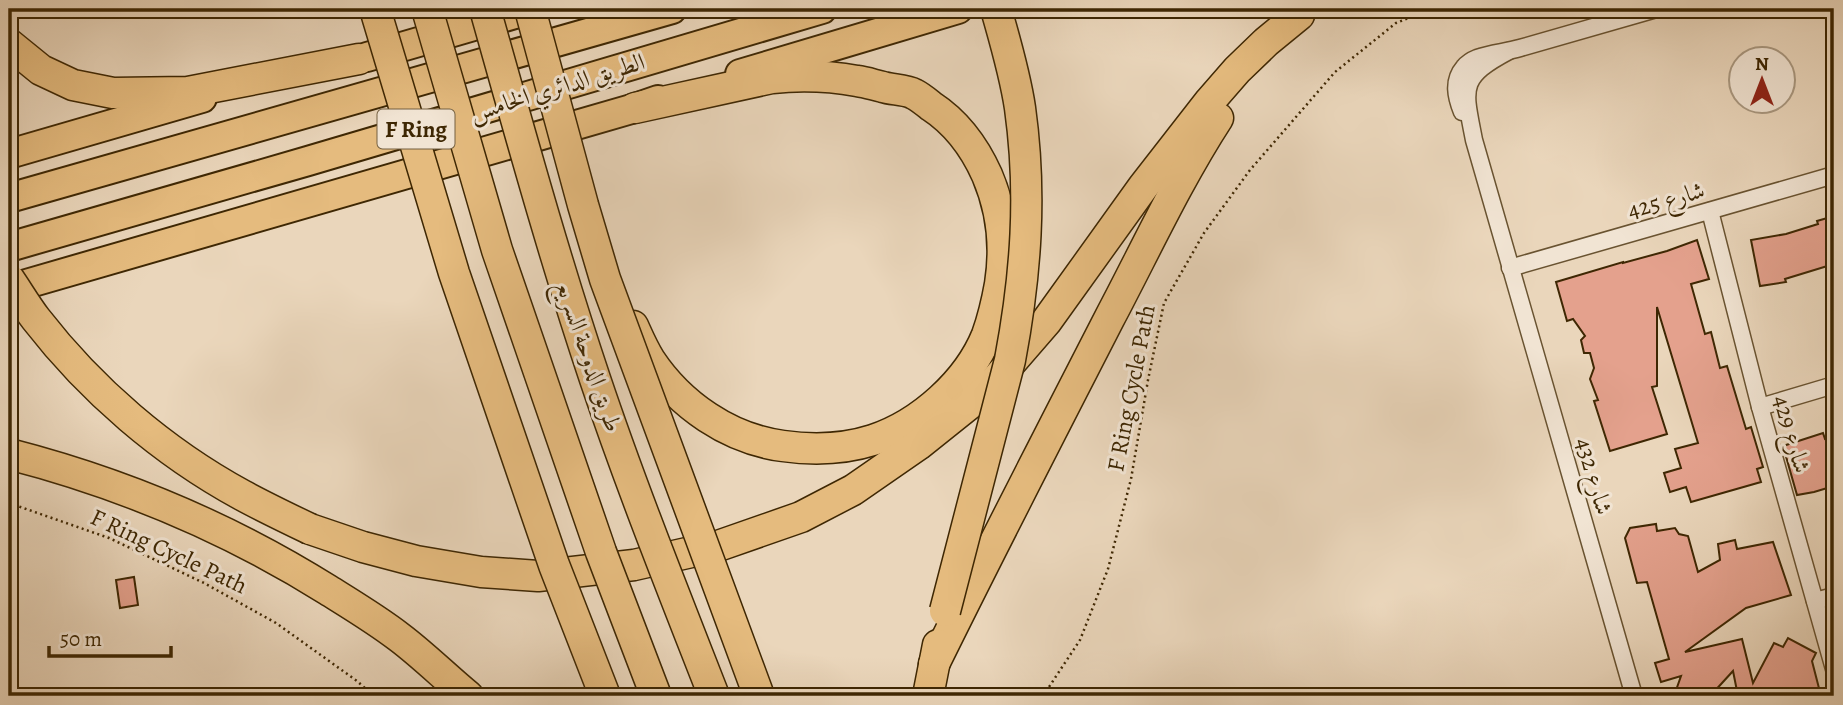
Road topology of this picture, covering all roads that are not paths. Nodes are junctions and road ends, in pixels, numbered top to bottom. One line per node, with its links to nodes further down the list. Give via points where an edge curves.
1 (376, 9): 31 (highway, bridge, via 454,273 554,565)
2 (427, 9): 32 (highway, bridge, via 497,250)
3 (485, 9): 33 (highway, طريق الدوحة السريع, bridge, via 548,234 596,381)
4 (531, 9): 12 (highway); 17 (highway, bridge)
5 (672, 9): 16 (highway, الطريق الدائري الخامس / F Ring)
6 (822, 9): 19 (highway, الطريق الدائري الخامس / F Ring)
7 (958, 9): 13 (highway)
8 (996, 9): 28 (highway, bridge, via 1020,107 1028,203 1025,261 1010,360)
9 (1656, 9): 20 (street, شارع 432, via 1481,56 1458,75 1456,95)
10 (1302, 12): 21 (highway, bridge, via 1246,60 1210,101 1045,322 988,389 853,490 801,517 718,546 634,565 538,576 481,572 416,561 310,529 242,495 146,432 84,375 35,319); 28 (highway, via 1245,77 1204,140)
11 (9, 44): 12 (highway, via 41,70 73,85 114,93 188,92)
12 (359, 59): 14 (highway, via 183,102)
13 (635, 108): 17 (highway, bridge, via 794,76 859,81 912,93 943,113 959,128 982,164 1001,226 1001,274 986,338 965,372 917,418 874,439 847,446 769,444 702,415 667,382 649,358); 22 (highway)
14 (9, 154)
15 (1834, 175): 18 (street, شارع 425)
16 (9, 198)
17 (583, 205): 34 (highway, bridge, via 605,279)
18 (1710, 211): 20 (street, شارع 425); 24 (street, شارع 429)
19 (9, 247)
20 (1510, 268): 36 (street, شارع 432)
21 (9, 279)
22 (9, 289)
23 (1834, 385): 24 (street)
24 (1760, 407): 27 (street, شارع 429)
25 (9, 454): 30 (highway, via 131,492 280,560 399,637)
26 (1834, 596): 27 (street)
27 (1815, 601): 29 (street, شارع 429)
28 (934, 664): 35 (highway)
29 (1834, 669)
30 (468, 696)
31 (605, 696)
32 (656, 696)
33 (714, 696)
34 (759, 696)
35 (928, 696)
36 (1634, 696)

